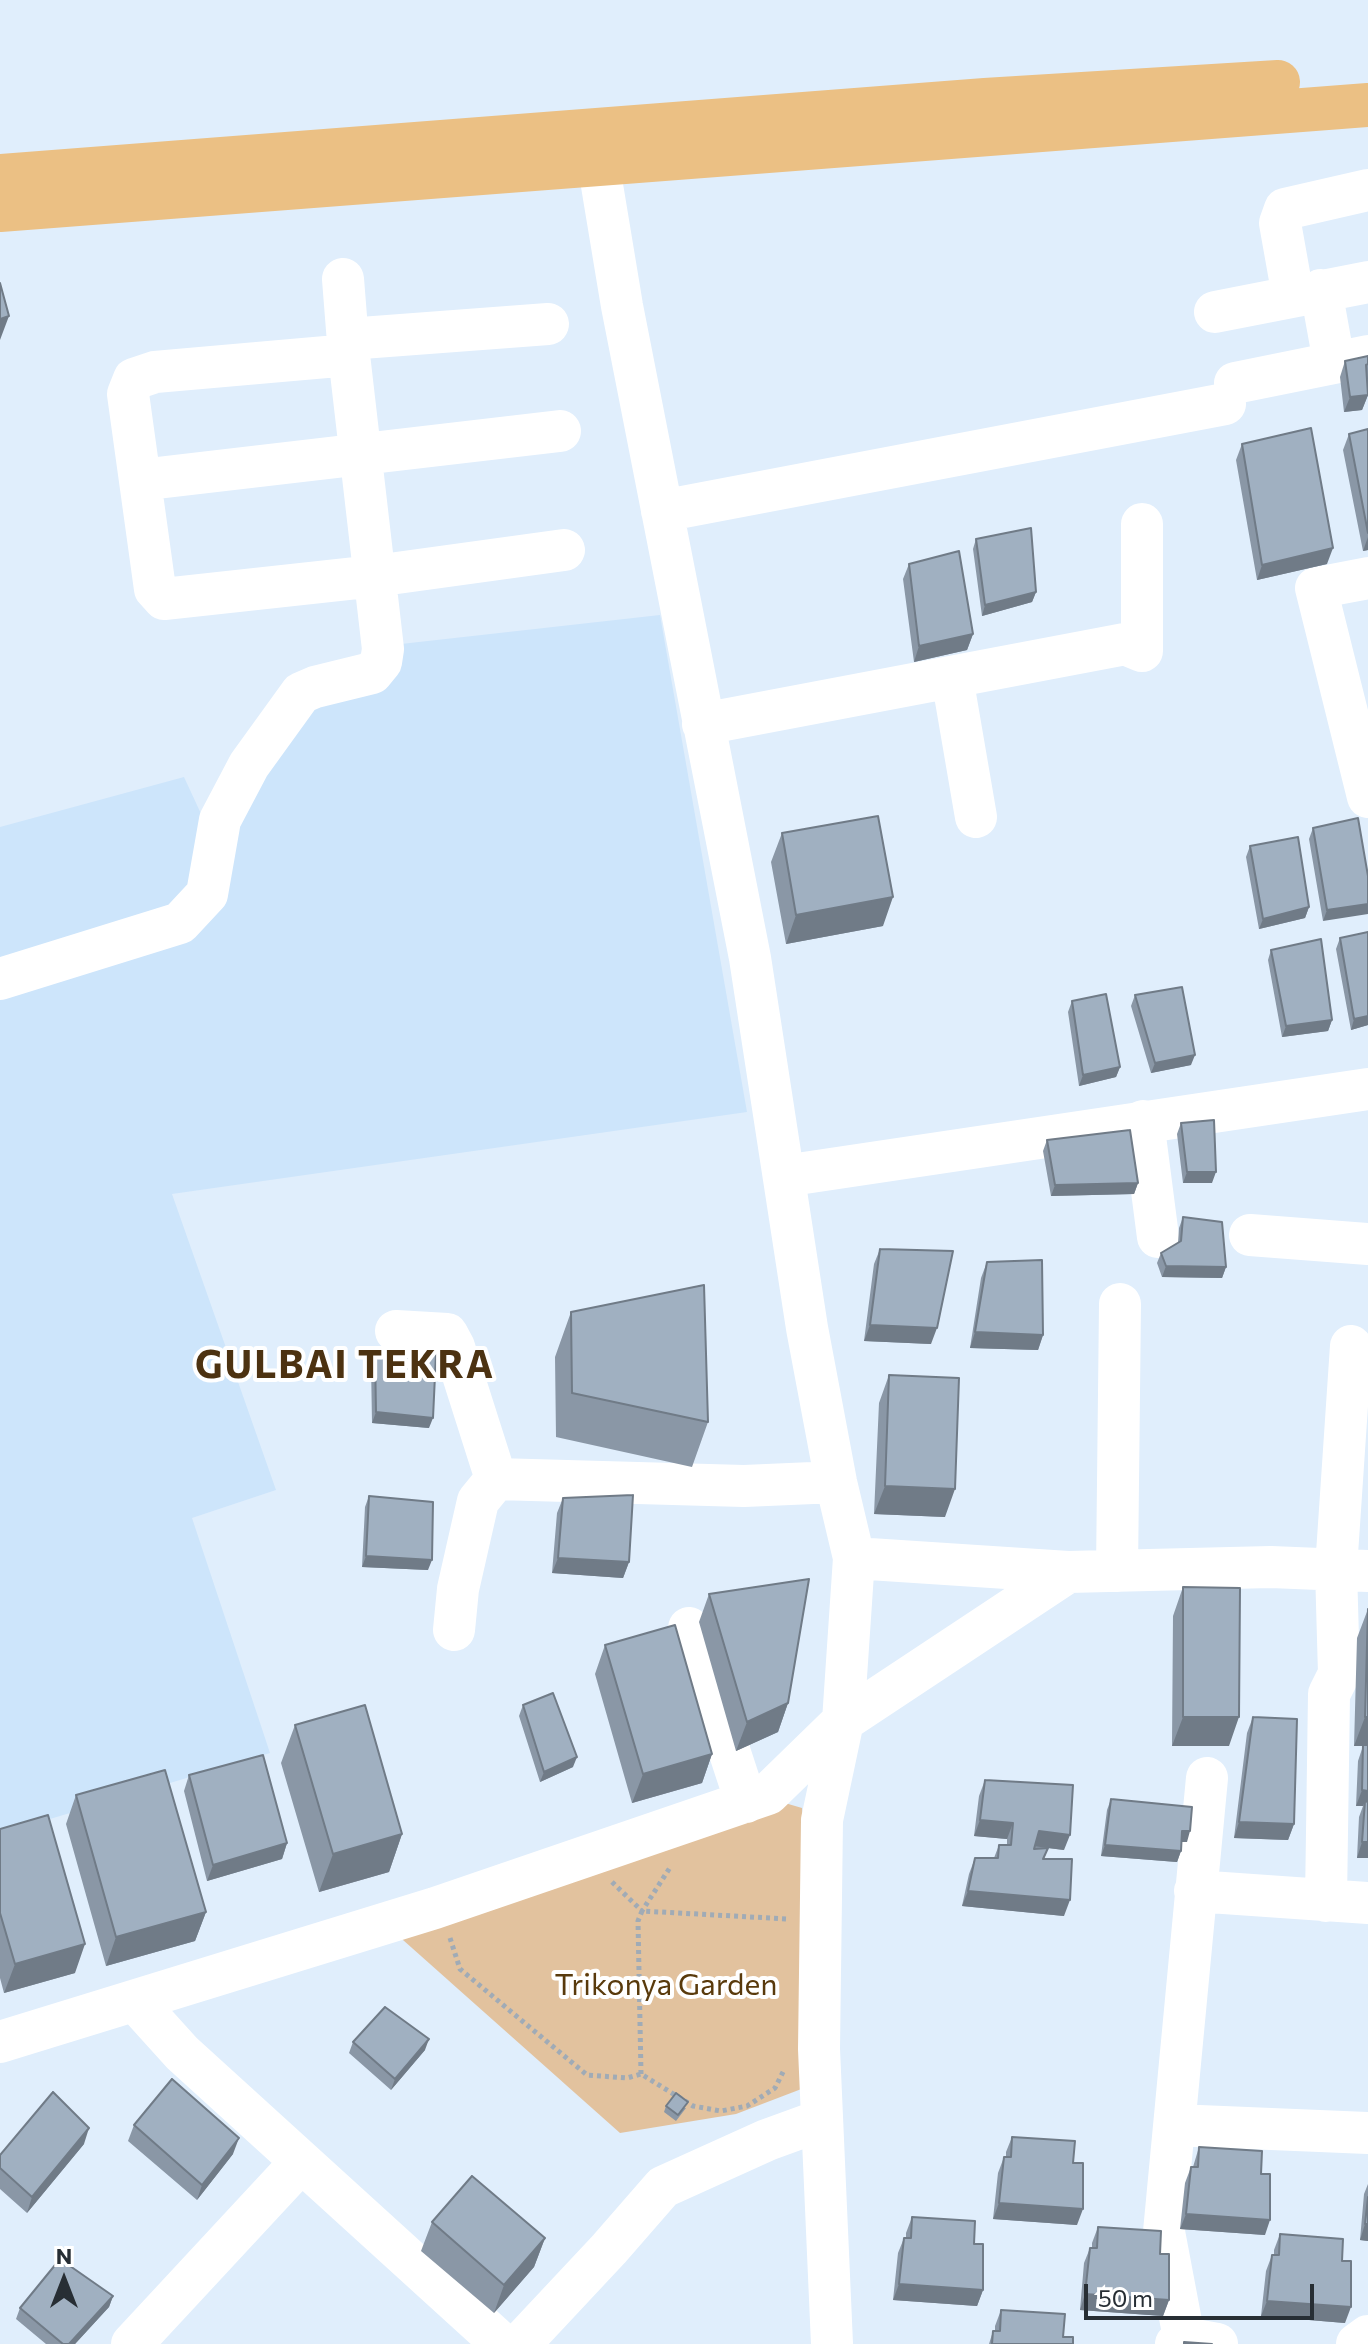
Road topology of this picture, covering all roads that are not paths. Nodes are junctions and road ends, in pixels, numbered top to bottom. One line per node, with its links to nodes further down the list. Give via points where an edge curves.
1 (1368, 77): 3 (main road, via 985,100)
2 (1368, 105): 3 (main road)
3 (595, 147): 4 (main road); 6 (main road); 17 (street)
4 (0, 176)
5 (1368, 190): 9 (street, via 1285,209 1280,223)
6 (0, 210)
7 (343, 279): 12 (street)
8 (1368, 282): 9 (street)
9 (1307, 293): 10 (street); 13 (street)
10 (1215, 312)
11 (548, 324): 12 (street)
12 (348, 347): 15 (street); 16 (street, via 134,379 128,394)
13 (1351, 359): 17 (street, via 1230,393)
14 (560, 431): 15 (street)
15 (360, 454): 16 (street); 20 (street)
16 (140, 480): 20 (street, via 155,589 164,599)
17 (662, 511): 23 (street)
18 (1142, 524): 22 (street, via 1142,651 1125,644)
19 (564, 550): 20 (street)
20 (375, 576): 26 (street, via 381,662 372,673 301,693 249,765 220,820 207,894 180,923)
21 (1368, 578): 24 (street, via 1316,588)
22 (952, 677): 23 (street); 25 (street)
23 (703, 724): 29 (street, via 750,958)
24 (1368, 797)
25 (976, 817)
26 (0, 979)
27 (1368, 1089): 28 (street)
28 (1143, 1121): 29 (street); 31 (street)
29 (784, 1176): 37 (street)
30 (1250, 1235): 32 (street)
31 (1158, 1237)
32 (1368, 1244)
33 (1120, 1304): 40 (street)
34 (396, 1331): 36 (street, via 447,1334)
35 (1351, 1346): 39 (street)
36 (496, 1479): 37 (street, via 744,1486); 43 (street, via 478,1501)
37 (836, 1482): 38 (street)
38 (854, 1558): 41 (street); 44 (street)
39 (1352, 1570): 40 (street); 48 (street, via 1339,1674 1329,1694)
40 (1117, 1571): 41 (street)
41 (1068, 1572): 44 (street)
42 (689, 1628): 46 (street)
43 (454, 1630)
44 (843, 1721): 46 (street, via 768,1794); 52 (street, via 822,1820)
45 (1207, 1778): 47 (street)
46 (746, 1802): 50 (street, via 435,1908)
47 (1195, 1891): 48 (street); 53 (street)
48 (1326, 1901): 49 (street)
49 (1368, 1903)
50 (135, 2001): 51 (street); 55 (street, via 182,2053)
51 (0, 2042)
52 (822, 2120): 60 (street, via 663,2187); 61 (street)
53 (1175, 2125): 54 (street); 57 (street, via 1164,2232)
54 (1368, 2133)
55 (301, 2162): 58 (street); 59 (street)
56 (1368, 2336): 62 (street)
57 (1192, 2342)
58 (132, 2344)
59 (502, 2344)
60 (520, 2344)
61 (832, 2344)
62 (1357, 2344)

